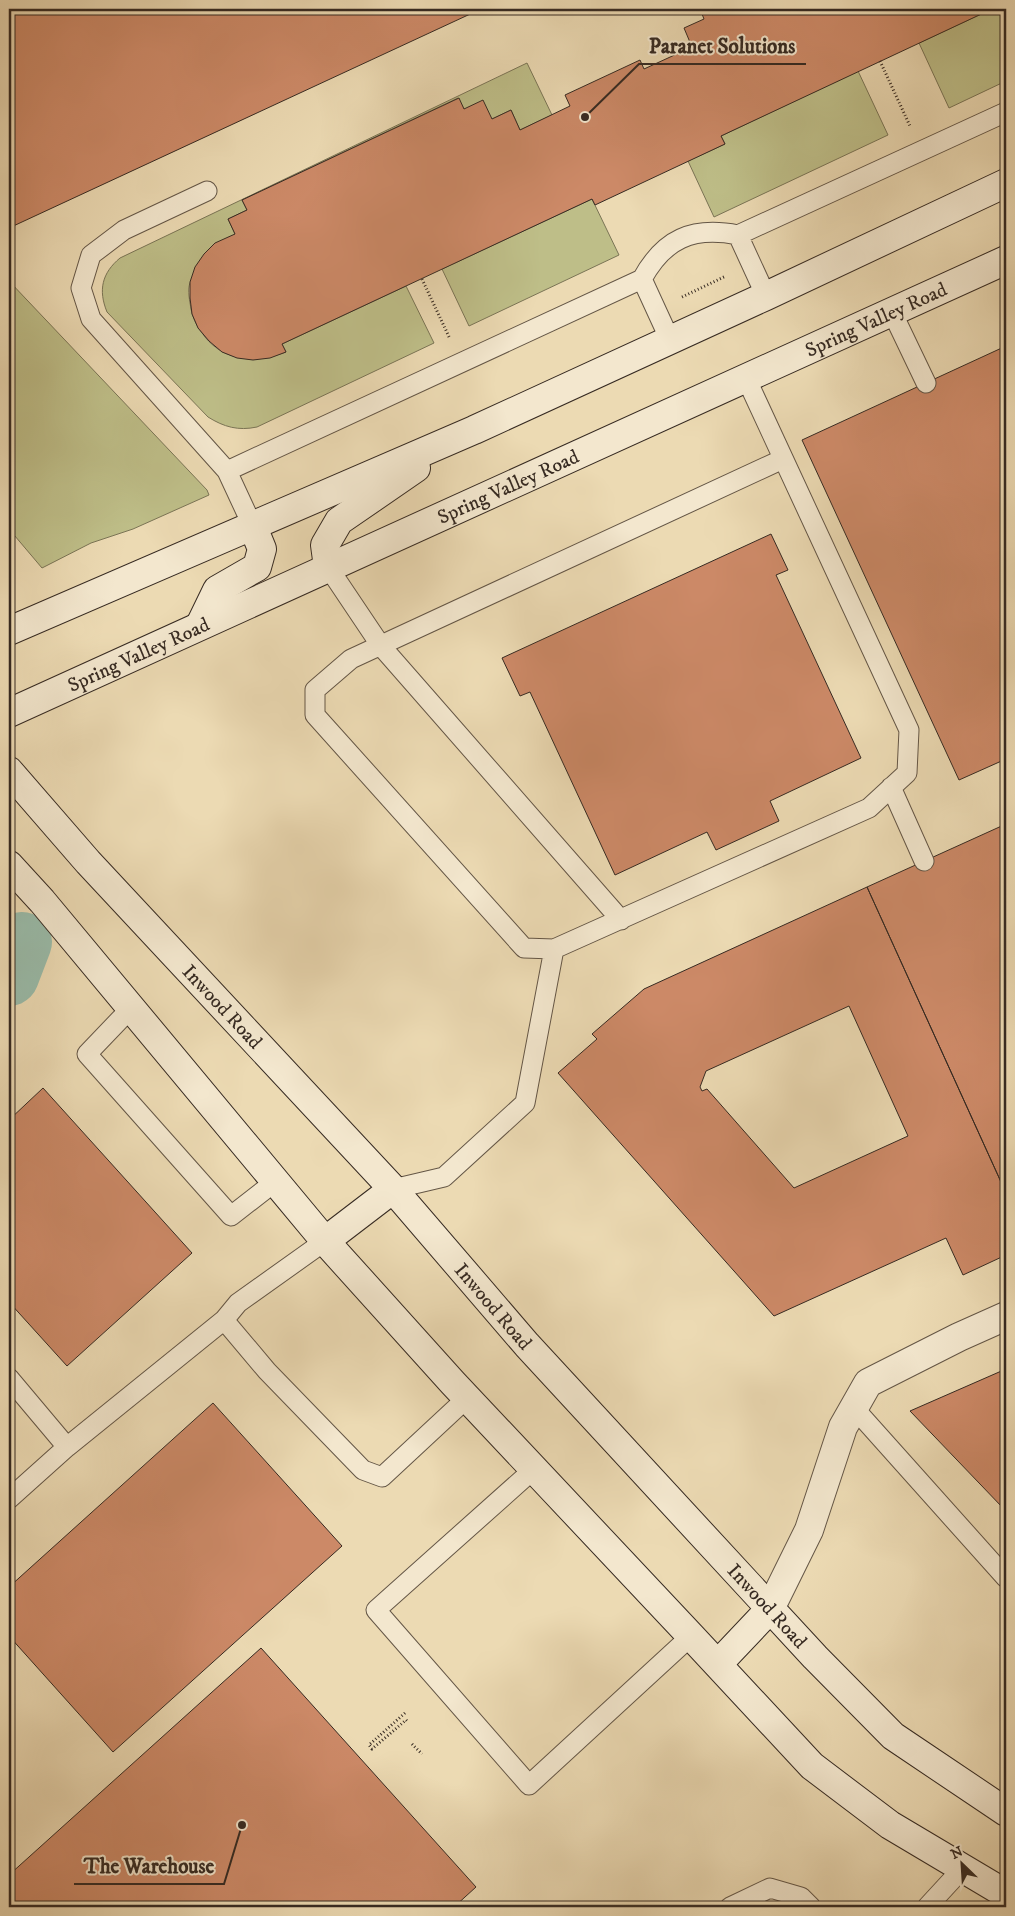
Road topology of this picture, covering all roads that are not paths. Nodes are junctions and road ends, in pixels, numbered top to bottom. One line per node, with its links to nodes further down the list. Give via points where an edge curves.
1 (1006, 112): 4 (lane)
2 (1006, 183): 7 (main road)
3 (207, 191): 14 (lane, via 124,230 91,255 81,288 91,319)
4 (738, 235): 6 (lane, via 718,231 680,239 651,263); 7 (lane)
5 (1006, 260): 8 (main road, Spring Valley Road)
6 (642, 279): 9 (lane); 14 (lane)
7 (766, 296): 9 (main road)
8 (892, 312): 10 (main road, Spring Valley Road); 11 (lane)
9 (670, 340): 12 (main road)
10 (746, 378): 13 (lane); 16 (main road, Spring Valley Road)
11 (926, 383)
12 (474, 430): 15 (main road); 16 (main road, via 339,521 325,545)
13 (783, 459): 19 (lane); 22 (lane, via 910,730 906,773)
14 (227, 471): 15 (lane)
15 (253, 526): 17 (main road, via 262,549 257,567 217,590); 18 (main road)
16 (328, 568): 17 (main road, Spring Valley Road); 19 (lane)
17 (200, 625): 20 (main road, Spring Valley Road)
18 (9, 631)
19 (381, 646): 25 (lane); 26 (lane, via 351,659 315,690 315,715 524,948)
20 (9, 713)
21 (9, 770): 29 (main road, Inwood Road, via 88,862)
22 (891, 787): 23 (lane); 25 (lane, via 869,808)
23 (924, 861)
24 (9, 865): 27 (main road)
25 (620, 920): 26 (lane)
26 (554, 949): 29 (lane, via 525,1103 444,1177)
27 (131, 1008): 28 (main road); 28 (lane, via 87,1054 231,1216)
28 (276, 1181): 30 (main road)
29 (393, 1189): 30 (main road); 40 (main road, Inwood Road, via 527,1345)
30 (325, 1241): 32 (lane, via 238,1303); 34 (main road)
31 (1006, 1316): 35 (main road, via 868,1383)
32 (224, 1320): 34 (lane, via 267,1371 363,1470 382,1477); 36 (lane)
33 (9, 1378): 36 (lane)
34 (467, 1398): 37 (main road)
35 (854, 1408): 39 (lane); 40 (main road, via 843,1427 809,1530)
36 (67, 1447): 38 (lane)
37 (534, 1469): 41 (main road); 41 (lane, via 376,1610 529,1785)
38 (9, 1499)
39 (1006, 1578)
40 (770, 1609): 42 (main road); 43 (main road, Inwood Road, via 893,1736)
41 (691, 1636): 42 (main road)
42 (718, 1664): 44 (main road, via 812,1766 890,1825)
43 (1006, 1812)
44 (962, 1869): 45 (main road); 48 (lane)
45 (1006, 1894)
46 (730, 1907): 47 (lane, via 770,1888 800,1897)
47 (811, 1907)
48 (927, 1907)

